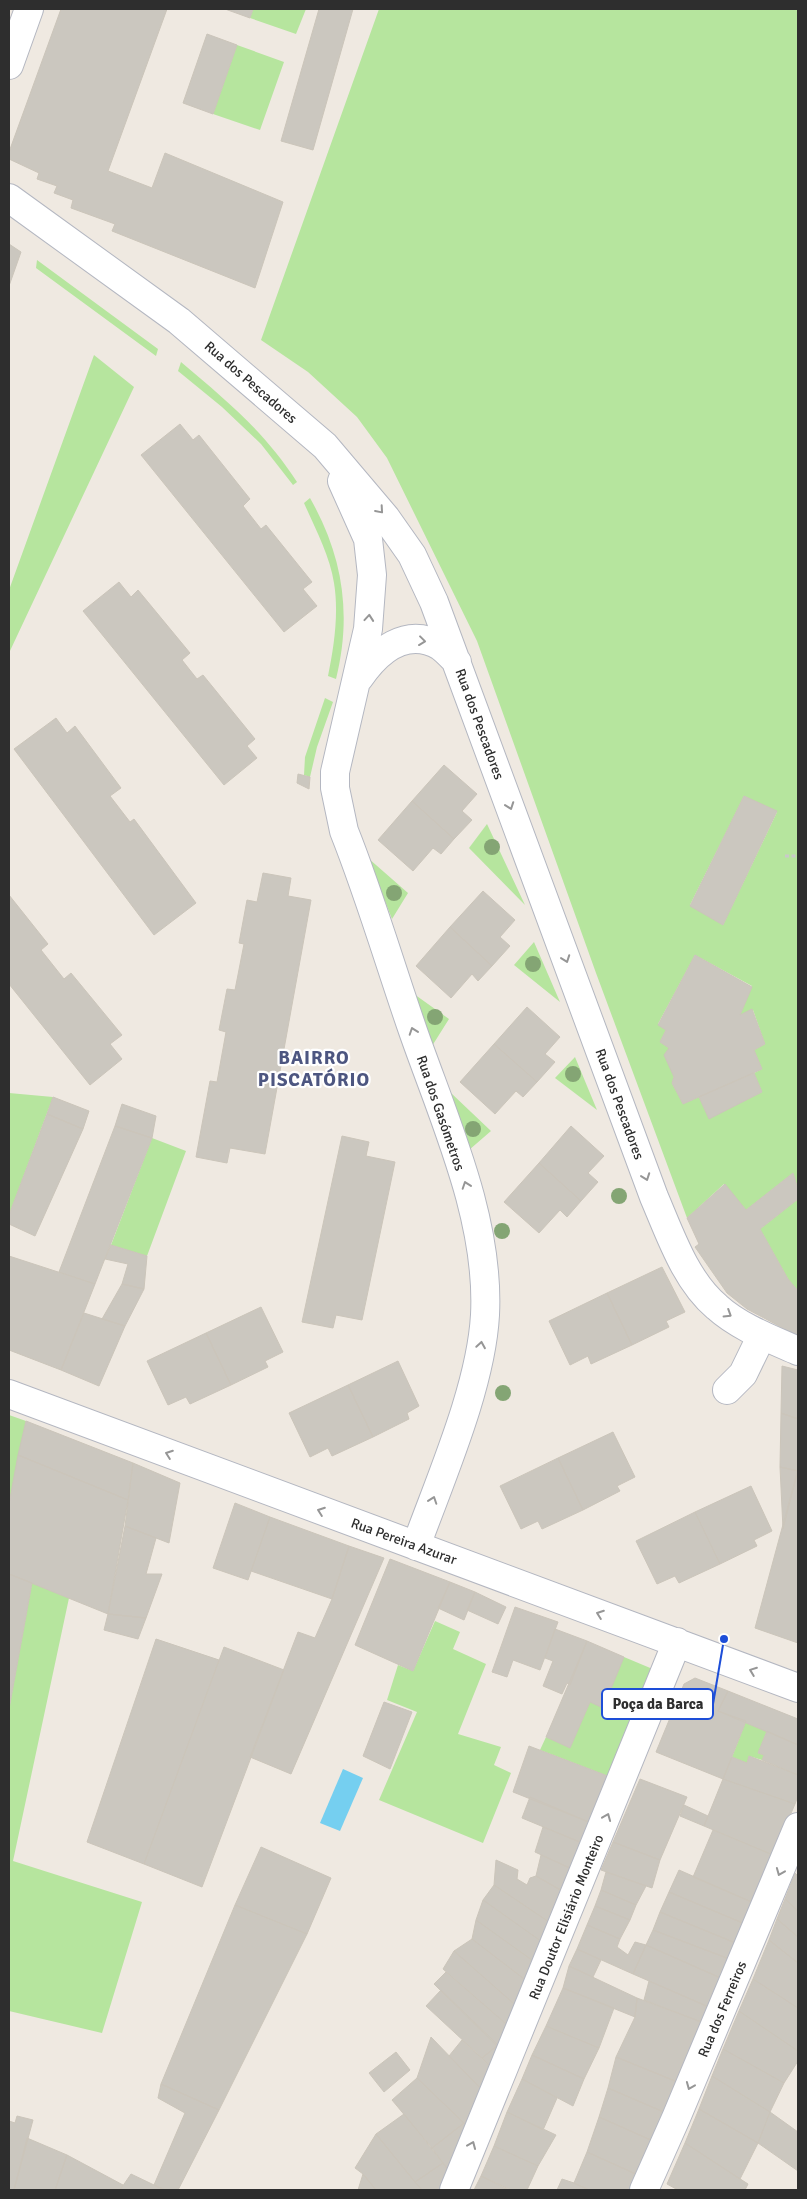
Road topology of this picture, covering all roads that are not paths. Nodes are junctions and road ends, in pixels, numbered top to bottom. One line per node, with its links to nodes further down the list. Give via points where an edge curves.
1 (30, 9): 2 (street)
2 (9, 65)
3 (9, 198): 4 (street, Rua dos Pescadores, via 179,321)
4 (325, 446): 5 (street, Rua dos Pescadores, one-way to 5, via 386,518 412,556); 6 (street, Rua dos Gasómetros, one-way to 4, via 369,620 372,575 368,539)
5 (457, 662): 6 (street, Rua dos Gasómetros, one-way to 5, via 382,650 407,641 418,639 441,646); 7 (street, Rua dos Pescadores, one-way to 7, via 654,1197 682,1260 717,1308)
6 (356, 683): 11 (street, Rua dos Gasómetros, one-way to 6, via 469,1396 485,1315 484,1282 470,1195 338,807 335,772)
7 (762, 1335): 8 (street, Rua dos Pescadores); 9 (street, via 743,1374)
8 (798, 1352)
9 (727, 1390)
10 (9, 1394): 11 (street, Rua Pereira Azurar, one-way to 10)
11 (416, 1546): 12 (street, Rua Pereira Azurar, one-way to 11)
12 (677, 1642): 13 (street, Rua Pereira Azurar, one-way to 12); 15 (street, Rua Doutor Elisiário Monteiro, one-way to 12)
13 (798, 1688)
14 (798, 1827): 16 (street, Rua dos Ferreiros, one-way to 16)
15 (454, 2190)
16 (644, 2190)

